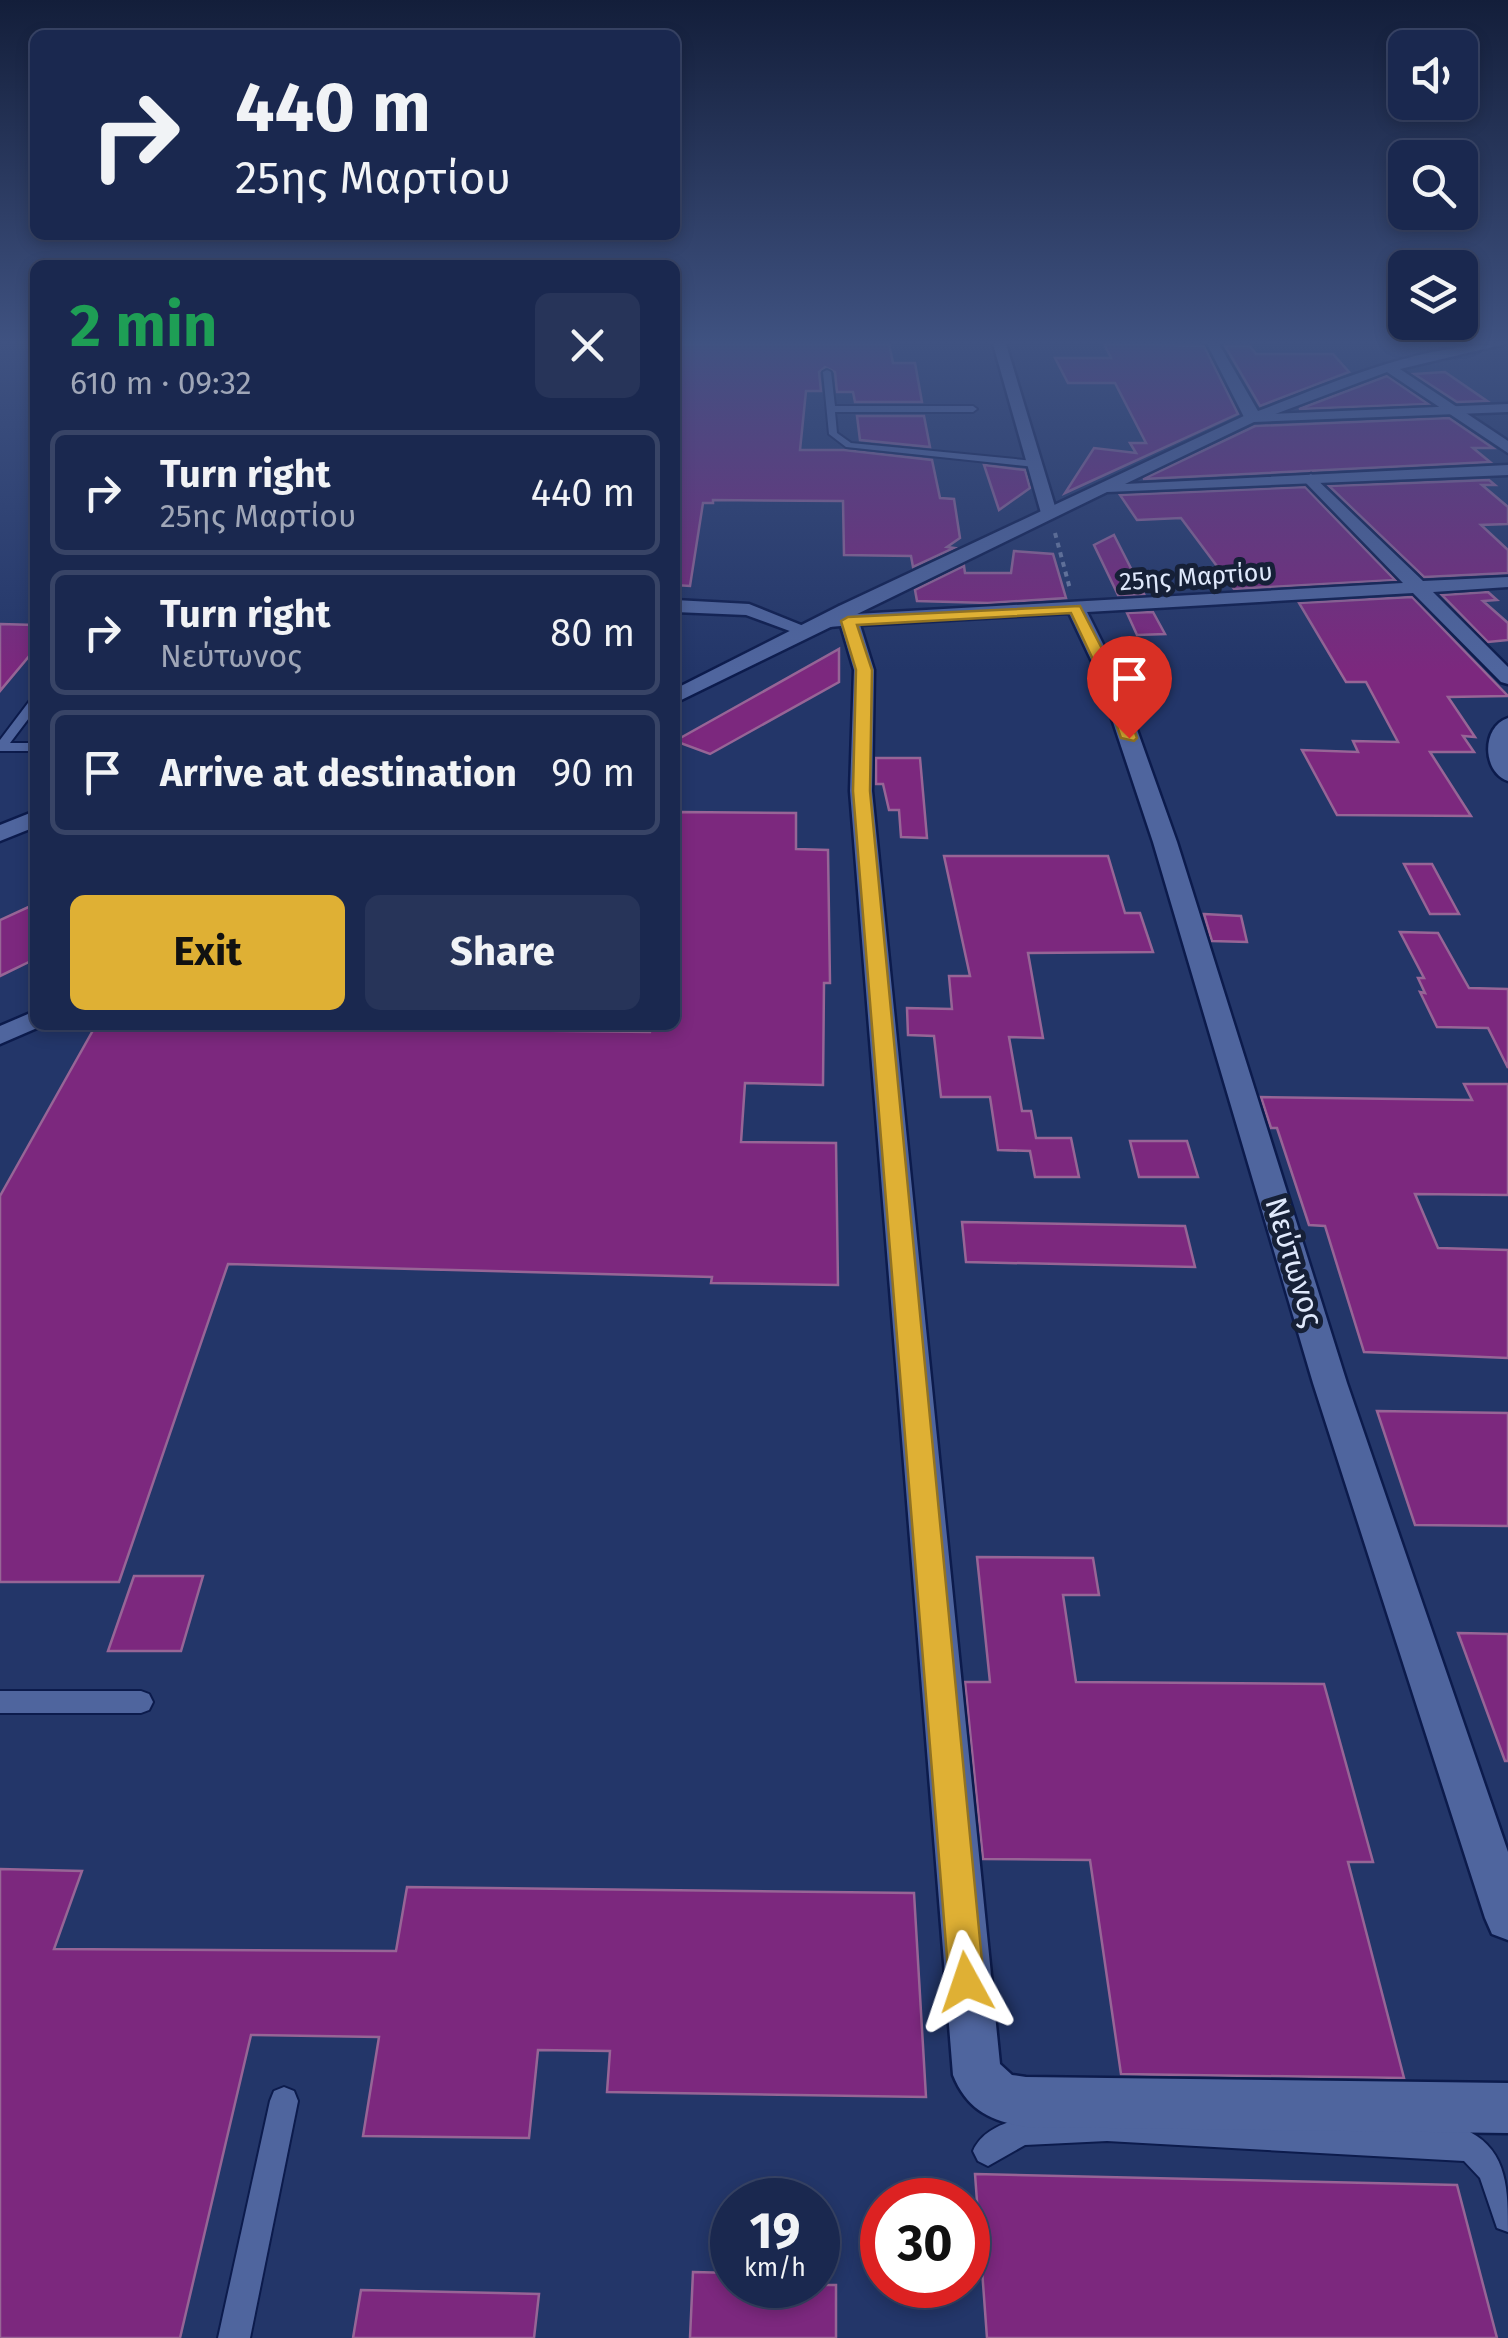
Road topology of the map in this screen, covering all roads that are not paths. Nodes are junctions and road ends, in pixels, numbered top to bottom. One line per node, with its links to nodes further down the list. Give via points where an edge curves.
1 (900, 453): 4 (lane)
2 (1032, 453): 4 (street)
3 (1176, 453): 7 (street)
4 (1035, 464): 8 (street)
5 (1508, 470): 6 (street)
6 (1311, 479): 7 (street); 10 (street)
7 (1100, 489): 8 (street)
8 (1049, 513): 13 (street)
9 (1508, 582): 10 (street, 25ης Μαρτίου)
10 (1420, 588): 12 (street, 25ης Μαρτίου); 15 (street)
11 (680, 606): 14 (street, via 748,610)
12 (1076, 609): 13 (street, 25ης Μαρτίου); 28 (street, Νεύτωνος, via 1105,668 1165,842 1330,1384)
13 (840, 617): 14 (street); 30 (street, via 864,670 861,791 977,2075 1000,2098 1026,2102)
14 (806, 631): 16 (street)
15 (1508, 678)
16 (680, 694)
17 (30, 708): 19 (lane)
18 (1508, 724): 21 (street, via 1498,737)
19 (0, 747): 20 (lane)
20 (30, 747)
21 (1508, 774)
22 (30, 820): 23 (street)
23 (0, 834)
24 (30, 1021): 25 (street)
25 (0, 1036)
26 (0, 1702): 27 (lane)
27 (141, 1702)
28 (1508, 1918)
29 (284, 2101): 33 (lane)
30 (1508, 2108)
31 (988, 2151): 32 (lane, via 1022,2131 1106,2127 1470,2147 1492,2169)
32 (1508, 2218)
33 (234, 2338)

